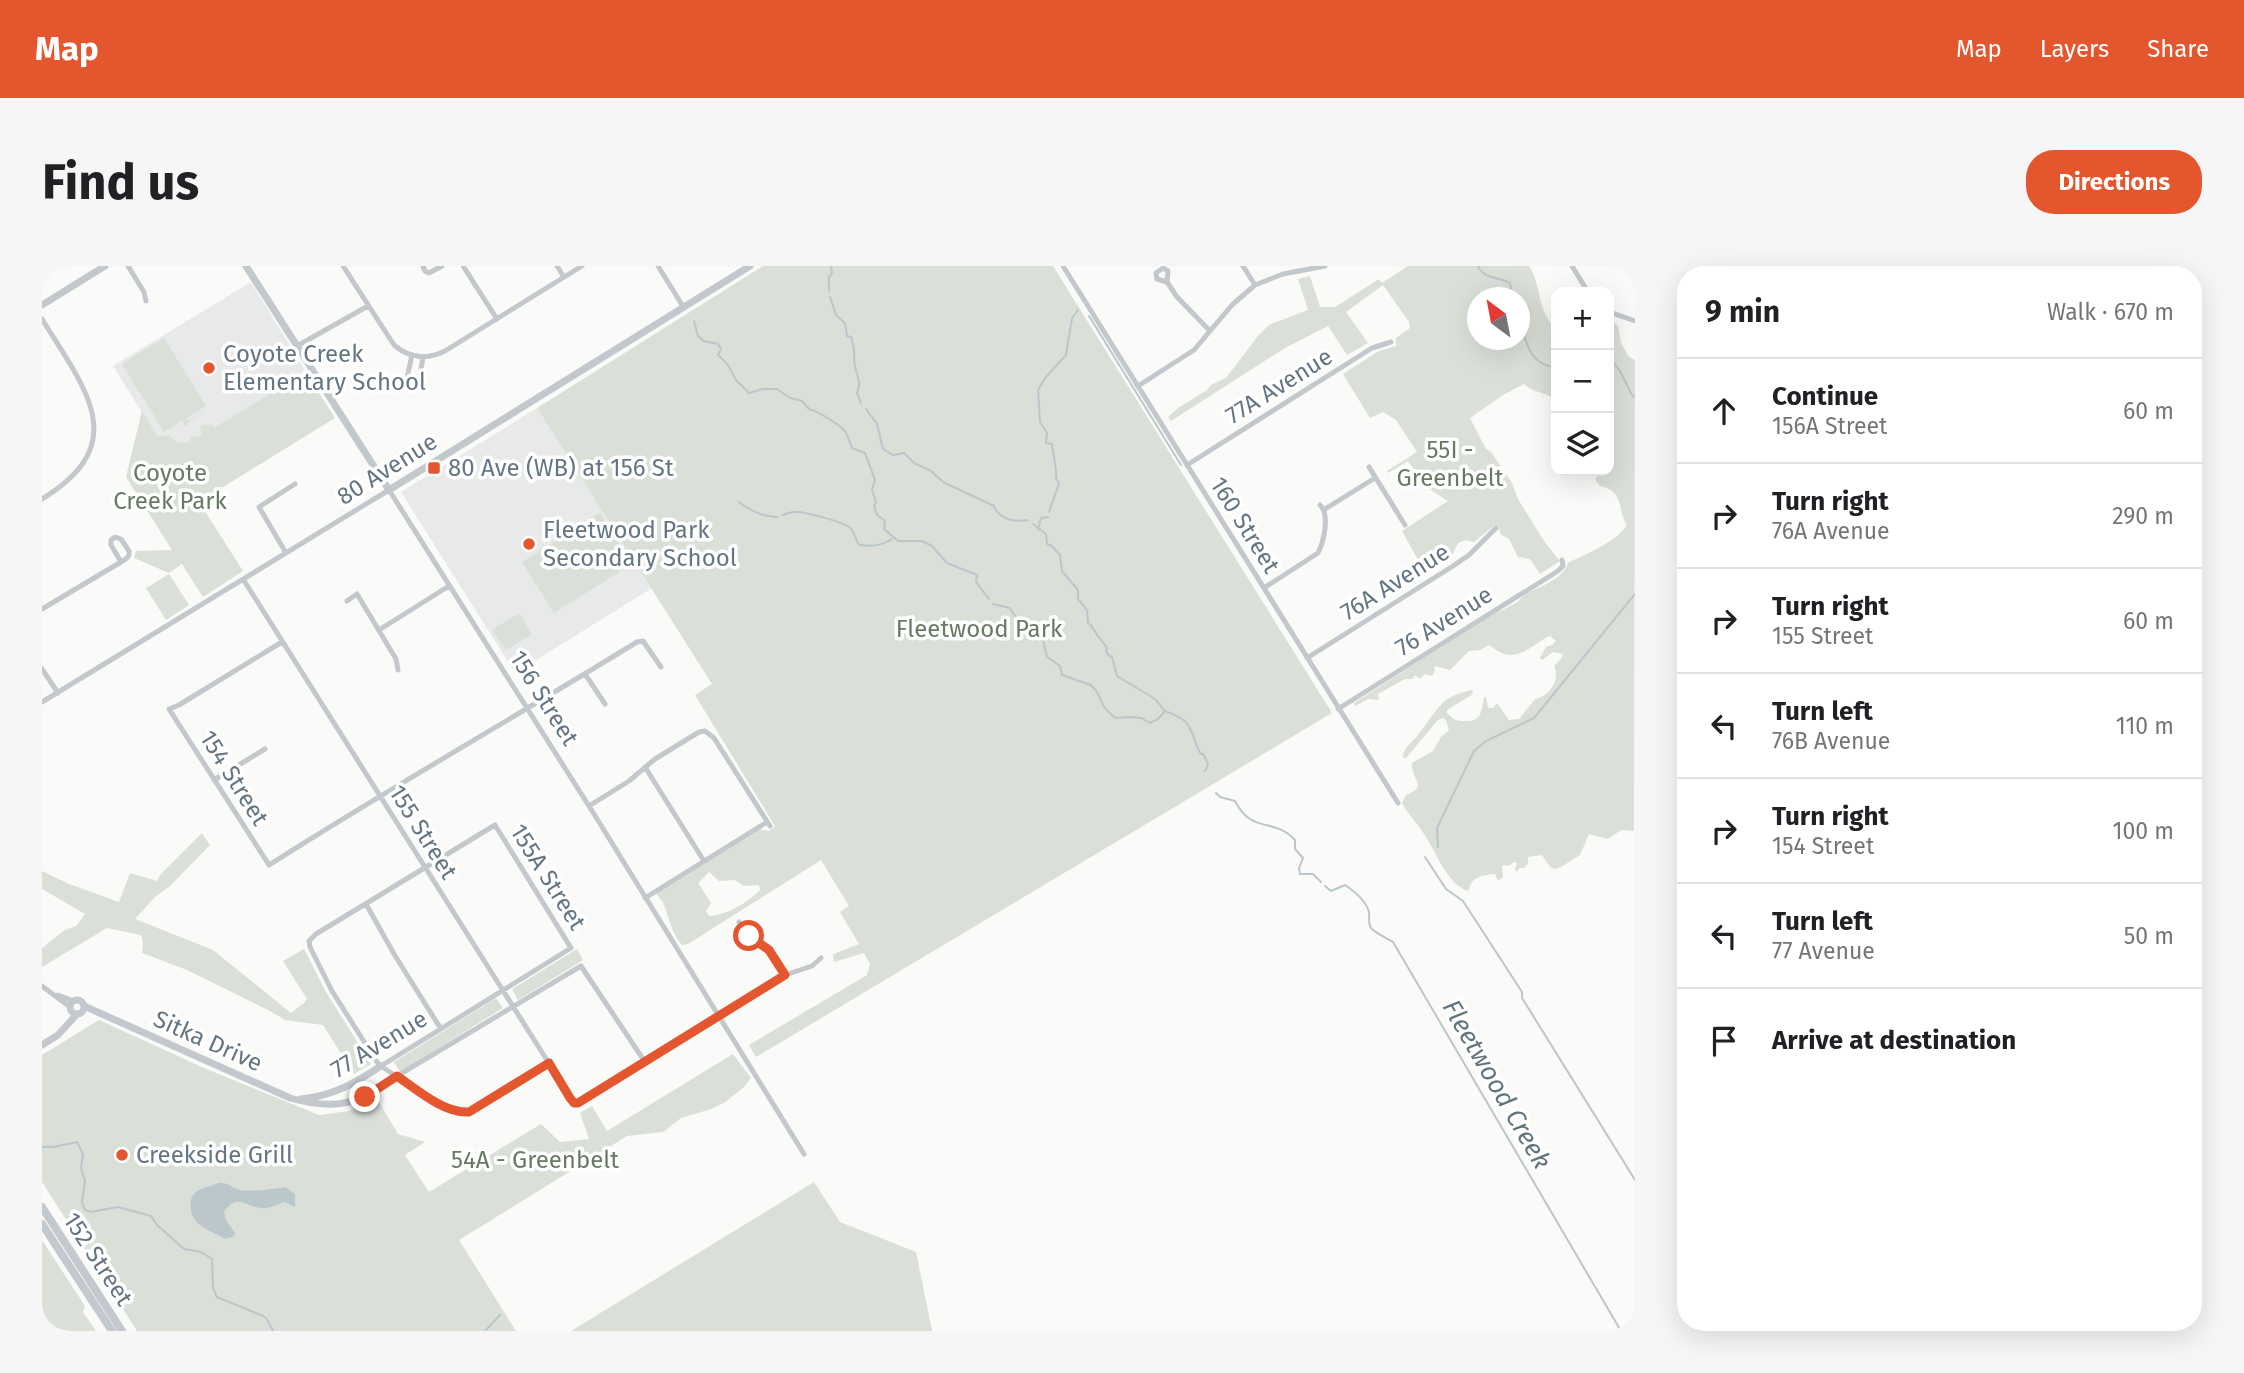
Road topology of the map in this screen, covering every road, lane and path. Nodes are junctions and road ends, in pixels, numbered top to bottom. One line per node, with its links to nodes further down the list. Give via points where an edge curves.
1 (105, 266): 21 (street)
2 (128, 266): 20 (street)
3 (246, 266): 30 (street, 156 Street)
4 (343, 266): 22 (street)
5 (423, 266): 6 (street, via 429,272)
6 (442, 266)
7 (463, 266): 26 (street)
8 (557, 266): 16 (street)
9 (582, 266): 16 (street)
10 (658, 266): 23 (street)
11 (750, 266): 23 (street, 80 Avenue)
12 (1063, 266): 33 (street, 160 Street)
13 (1243, 266): 18 (street)
14 (1572, 266): 19 (street)
15 (1320, 267): 18 (street)
16 (564, 277): 26 (street)
17 (1167, 282): 28 (street)
18 (1255, 285): 28 (street)
19 (1585, 287)
20 (146, 301)
21 (42, 305)
22 (368, 306): 30 (street); 31 (street, via 394,345)
23 (684, 308): 38 (street, 80 Avenue)
24 (1614, 314): 27 (street)
25 (42, 319): 39 (street, via 89,399 94,433 87,458 71,479)
26 (496, 319): 32 (street, via 440,354)
27 (1635, 321)
28 (1210, 331): 33 (street, via 1188,355)
29 (1391, 342): 34 (street, 77A Avenue, via 1373,348)
30 (297, 346): 38 (street, 156 Street)
31 (412, 355): 32 (street); 32 (street, via 407,378 412,384 419,381)
32 (424, 357)
33 (1138, 386): 34 (street, 160 Street)
34 (1187, 465): 47 (street, 160 Street)
35 (1369, 467): 36 (street)
36 (1376, 478): 40 (street); 47 (street, via 1322,507 1326,516 1318,553)
37 (295, 484): 42 (street, via 259,507)
38 (389, 490): 42 (street, 80 Avenue); 46 (street, 156 Street)
39 (42, 499)
40 (1405, 525)
41 (1496, 528): 52 (street, 76A Avenue, via 1469,555)
42 (286, 552): 45 (street, 80 Avenue)
43 (1562, 561): 61 (street, 76 Avenue, via 1558,571)
44 (121, 562): 49 (street)
45 (243, 579): 51 (street, 155 Street); 57 (street, 80 Avenue)
46 (449, 586): 50 (street); 60 (street, 156 Street)
47 (1264, 588): 52 (street, 160 Street)
48 (346, 601): 50 (street, via 357,594)
49 (42, 610)
50 (379, 631): 55 (street)
51 (282, 642): 64 (street, 154 Street, via 169,709); 65 (street, 155 Street)
52 (1307, 658): 61 (street, 160 Street)
53 (661, 667): 56 (street, via 647,646 637,642)
54 (42, 669): 57 (street)
55 (398, 670)
56 (585, 674): 59 (street); 60 (street)
57 (58, 693): 58 (street, 80 Avenue)
58 (42, 702)
59 (605, 704)
60 (527, 709): 65 (street); 67 (street, 156 Street)
61 (1339, 709): 66 (street, 160 Street)
62 (264, 749): 64 (street)
63 (645, 767): 67 (street); 68 (street); 68 (street, via 707,731 768,824)
64 (214, 780): 65 (street, 154 Street, via 269,866)
65 (379, 796): 69 (street, 155 Street)
66 (1398, 803)
67 (589, 806): 70 (street, 156 Street)
68 (704, 861): 70 (street)
69 (424, 868): 71 (street); 73 (street, 155A Street, via 495,825); 78 (street, 155 Street)
70 (645, 898): 81 (street, 156 Street)
71 (366, 904): 82 (street); 86 (street, via 311,939 310,949)
72 (739, 922): 76 (street, via 769,950)
73 (571, 948): 78 (street, 77 Avenue)
74 (821, 958): 76 (street)
75 (581, 965): 79 (street, 77 Avenue); 84 (street, 155A Street)
76 (785, 975): 81 (street)
77 (42, 986): 80 (street)
78 (503, 992): 79 (street, 155 Street); 82 (street, 77 Avenue)
79 (512, 1006): 85 (street, 155 Street); 87 (street, 77 Avenue)
80 (76, 1009): 83 (street, via 62,1031); 88 (street, Sitka Drive, via 105,1017)
81 (719, 1017): 84 (street); 89 (street, 156 Street)
82 (441, 1029): 86 (street, 77 Avenue)
83 (42, 1045)
84 (645, 1062): 85 (street, 155 Street, via 574,1103)
85 (549, 1063): 87 (street, via 464,1112 439,1103)
86 (381, 1066): 87 (street); 88 (street, 77 Avenue, via 340,1091)
87 (397, 1076): 88 (street, 77 Avenue, via 346,1104)
88 (297, 1100)
89 (804, 1154)
90 (42, 1207): 93 (main road, 152 Street)
91 (42, 1224): 92 (main road, 152 Street)
92 (112, 1331)
93 (122, 1331)

